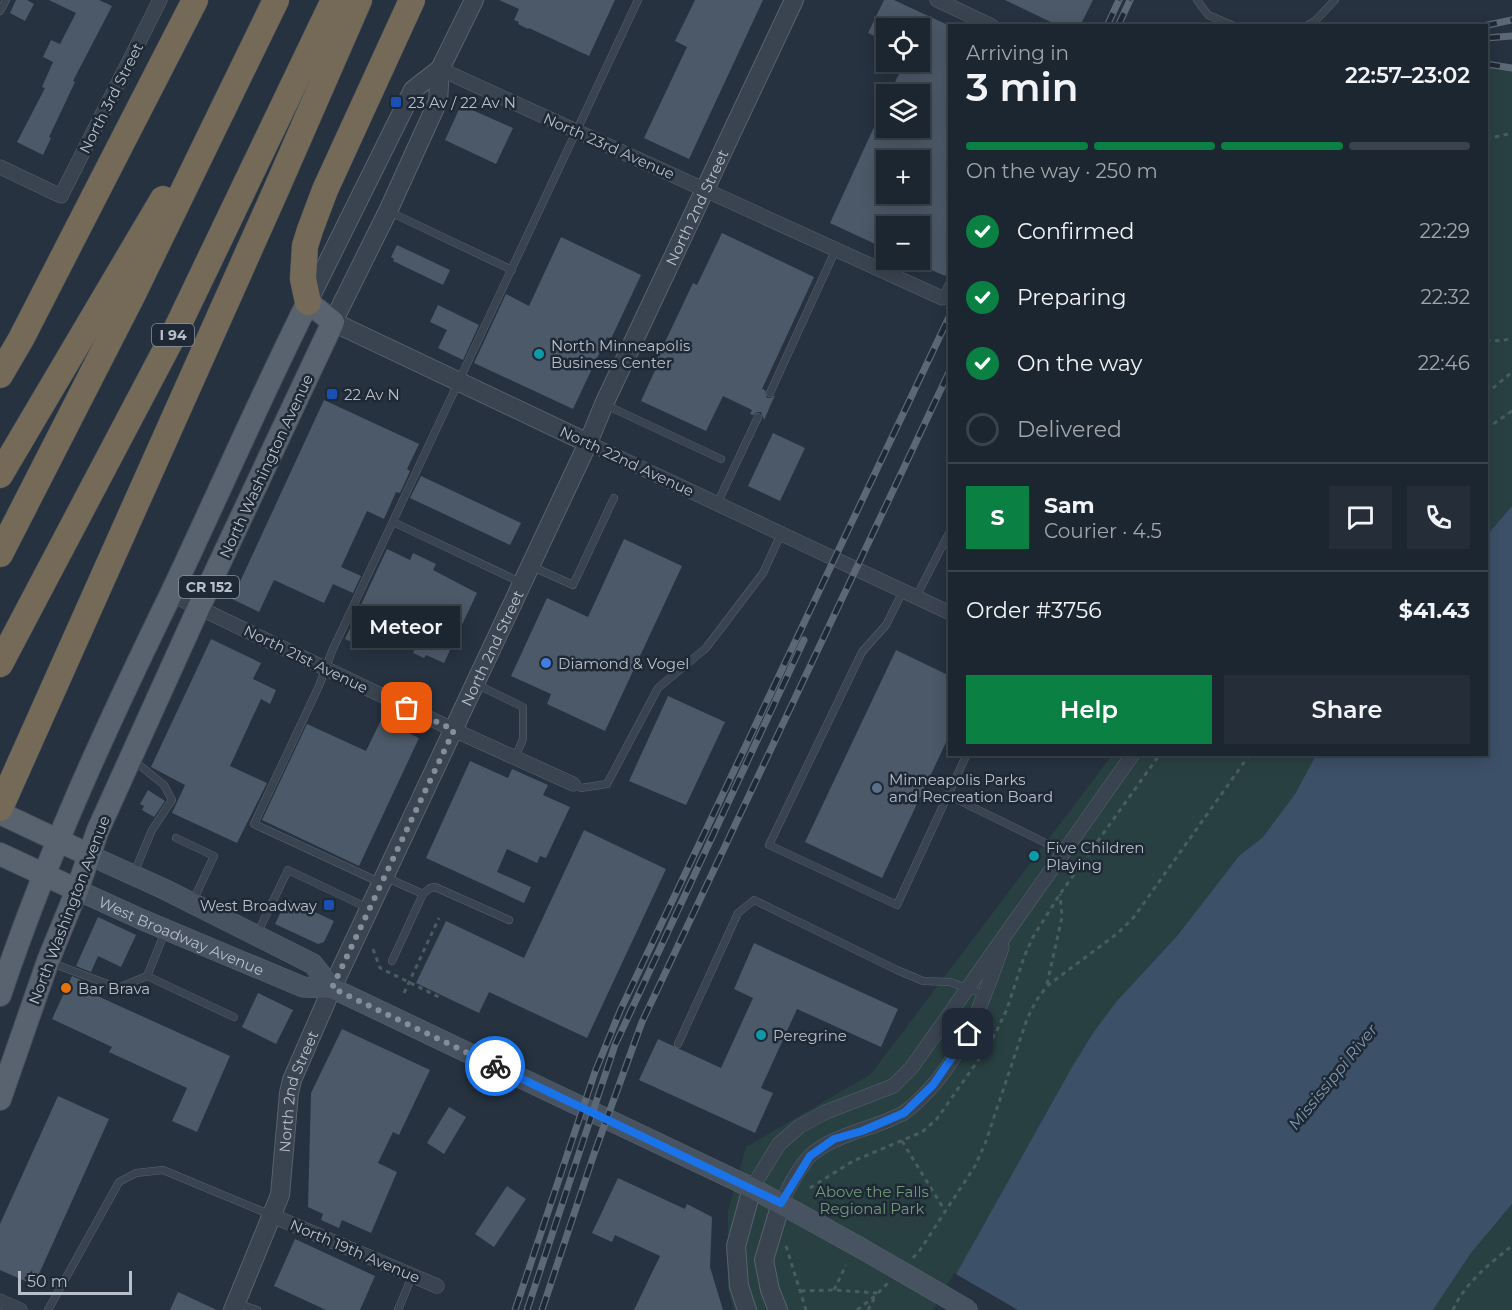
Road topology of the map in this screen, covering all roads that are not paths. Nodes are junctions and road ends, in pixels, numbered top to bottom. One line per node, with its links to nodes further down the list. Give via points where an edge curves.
1 (6, 0): 14 (lane)
2 (160, 0): 21 (street, North 3rd Street, via 61,196)
3 (195, 0): 30 (highway)
4 (276, 0): 18 (highway)
5 (334, 0): 51 (highway, I 94, via 174,334)
6 (359, 0): 61 (highway)
7 (412, 0): 28 (highway, via 310,231 303,271)
8 (474, 0): 19 (street, North Washington Avenue / CR 152)
9 (638, 0): 20 (lane)
10 (794, 0): 22 (street, North 2nd Street)
11 (938, 0): 15 (street)
12 (1197, 0): 16 (lane, via 1208,15)
13 (1335, 0): 17 (lane)
14 (0, 12)
15 (988, 24)
16 (1229, 24)
17 (1310, 24)
18 (251, 52): 37 (highway); 43 (highway)
19 (440, 69): 20 (street, North 23rd Avenue); 23 (street, North Washington Avenue / CR 152, via 438,101); 28 (street, North Washington Avenue / CR 152, via 413,90)
20 (577, 131): 22 (street, North 23rd Avenue); 25 (lane)
21 (0, 167)
22 (705, 189): 24 (street, North 23rd Avenue); 33 (street, North 2nd Street)
23 (388, 211): 25 (lane); 29 (street, North Washington Avenue / CR 152)
24 (836, 249): 27 (street, North 23rd Avenue); 32 (lane)
25 (512, 270): 31 (lane)
26 (948, 286): 27 (lane)
27 (942, 298)
28 (308, 302): 29 (main road, North 22nd Avenue); 47 (main road, North Washington Avenue / CR 152)
29 (333, 322): 31 (street, North 22nd Avenue); 49 (main road, North Washington Avenue / CR 152)
30 (0, 375)
31 (459, 383): 35 (street, North 22nd Avenue); 40 (lane)
32 (770, 393)
33 (604, 404): 35 (street, North 2nd Street); 36 (lane)
34 (758, 417): 39 (lane)
35 (588, 443): 39 (street, North 22nd Avenue); 44 (street, North 2nd Street)
36 (721, 459)
37 (0, 475)
38 (614, 498): 44 (lane, via 573,585)
39 (717, 504): 41 (street, North 22nd Avenue)
40 (393, 522): 45 (lane); 52 (lane)
41 (782, 534): 46 (street, North 22nd Avenue); 59 (lane, via 763,573 706,648 658,688 608,784 581,788)
42 (948, 535): 48 (lane)
43 (0, 554)
44 (531, 566): 45 (street, North 2nd Street)
45 (522, 583): 53 (street, North 2nd Street)
46 (903, 591): 48 (street, North 22nd Avenue); 60 (lane, via 885,625 862,652 769,845 897,905)
47 (171, 594): 49 (street, North 21st Avenue); 64 (main road, North Washington Avenue / CR 152)
48 (916, 597): 50 (street, North 22nd Avenue)
49 (199, 607): 52 (street, North 21st Avenue); 57 (main road, North Washington Avenue / CR 152)
50 (948, 612)
51 (0, 664)
52 (326, 668): 54 (street, North 21st Avenue); 68 (lane, via 254,824)
53 (476, 684): 54 (street, North 2nd Street); 58 (lane, via 523,707 523,739)
54 (454, 730): 58 (street, North 21st Avenue); 68 (street, North 2nd Street)
55 (966, 756): 60 (lane)
56 (1132, 756): 65 (street)
57 (130, 758): 64 (main road, North Washington Avenue / CR 152); 67 (lane, via 164,785 172,800 152,830)
58 (515, 758): 59 (street, North 21st Avenue)
59 (573, 784)
60 (948, 795): 65 (lane)
61 (0, 808)
62 (0, 813): 64 (main road, West Broadway Avenue)
63 (176, 838): 71 (lane, via 214,856)
64 (73, 848): 67 (main road, West Broadway Avenue); 69 (main road, North Washington Avenue / CR 152); 69 (main road, North Washington Avenue / CR 152)
65 (1064, 852): 75 (street)
66 (6, 857): 69 (main road, West Broadway Avenue)
67 (133, 875): 71 (main road, West Broadway Avenue)
68 (383, 880): 70 (lane); 72 (street, North 2nd Street)
69 (61, 883): 74 (main road, West Broadway Avenue); 77 (main road, North Washington Avenue / CR 152); 82 (main road, North Washington Avenue / CR 152)
70 (423, 894): 73 (lane, via 435,886); 78 (lane)
71 (192, 903): 76 (main road, West Broadway Avenue)
72 (370, 909): 76 (lane, via 288,870); 81 (street, North 2nd Street)
73 (509, 920)
74 (166, 930): 79 (lane); 81 (main road, West Broadway Avenue, via 303,987)
75 (1007, 932): 80 (street); 83 (street)
76 (256, 937): 81 (main road, West Broadway Avenue, via 313,964)
77 (48, 961): 79 (lane, via 118,988); 86 (main road, North Washington Avenue / CR 152)
78 (392, 961)
79 (147, 975): 84 (lane)
80 (969, 987): 83 (lane); 85 (lane, via 923,981 754,900 738,913); 87 (street, via 912,1067 893,1086 800,1126 779,1144)
81 (332, 988): 87 (main road, West Broadway Avenue); 89 (street, North 2nd Street, via 292,1080 280,1195)
82 (0, 995)
83 (986, 995): 88 (street, via 968,1034 933,1085 904,1113 834,1139 810,1156)
84 (234, 1017)
85 (678, 1044)
86 (0, 1099)
87 (752, 1188): 88 (main road, West Broadway Avenue); 98 (street, via 736,1246 739,1286)
88 (781, 1203): 99 (street, via 764,1260); 100 (main road, West Broadway Avenue, bridge)
89 (273, 1216): 90 (street, North 19th Avenue); 93 (street, North 2nd Street); 95 (lane, via 163,1170 136,1173 119,1182)
90 (412, 1276): 91 (street, North 19th Avenue); 97 (lane)
91 (437, 1286)
92 (0, 1301): 94 (street)
93 (235, 1307): 96 (lane)
94 (20, 1310)
95 (48, 1310)
96 (257, 1310)
97 (398, 1310)
98 (747, 1310)
99 (778, 1310)
100 (968, 1310)

